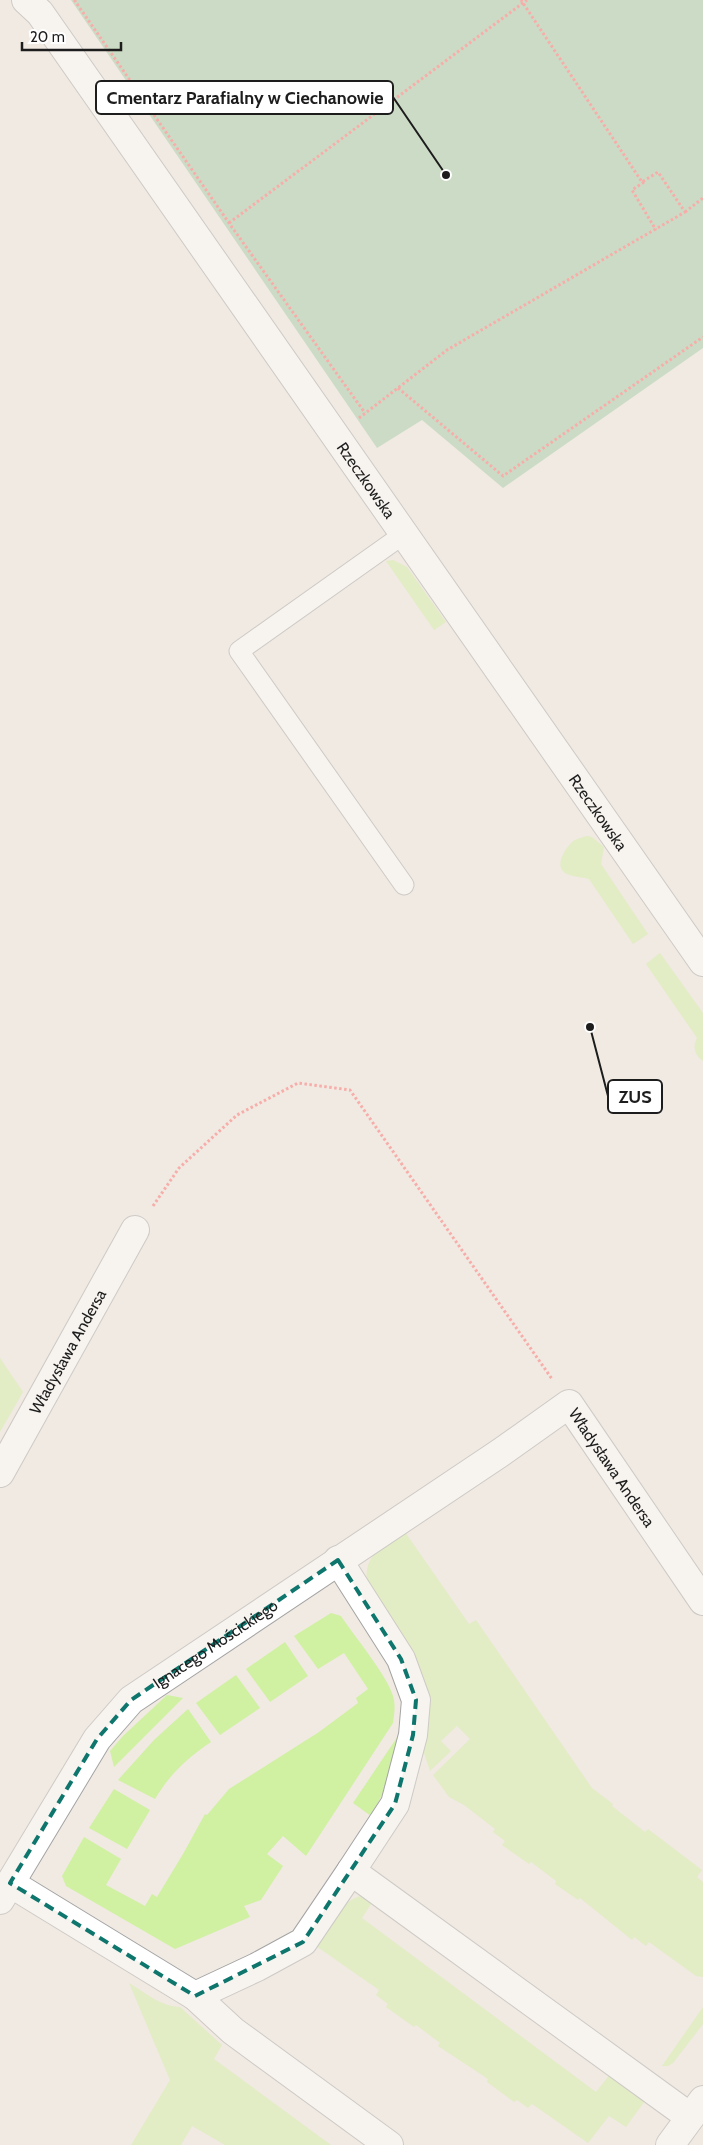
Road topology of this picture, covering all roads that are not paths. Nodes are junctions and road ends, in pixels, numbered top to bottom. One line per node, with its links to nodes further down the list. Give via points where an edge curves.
1 (26, 0): 2 (street, Rzeczkowska, via 40,13)
2 (404, 534): 3 (lane, via 239,650); 4 (street, Rzeczkowska)
3 (404, 885)
4 (703, 962)
5 (135, 1230): 7 (street, Władysława Andersa)
6 (500, 1454): 8 (street, Ignacego Mościckiego); 9 (street, Władysława Andersa, via 569,1404)
7 (0, 1473)
8 (338, 1560): 10 (street, via 401,1659 416,1700 413,1735 395,1804); 11 (street, Ignacego Mościckiego, via 131,1700 96,1739)
9 (703, 1601)
10 (351, 1871): 12 (street, via 303,1942); 13 (street)
11 (5, 1892): 12 (street)
12 (195, 1996): 14 (street, via 233,2031)
13 (697, 2109): 15 (street)
14 (389, 2145)
15 (670, 2145)

